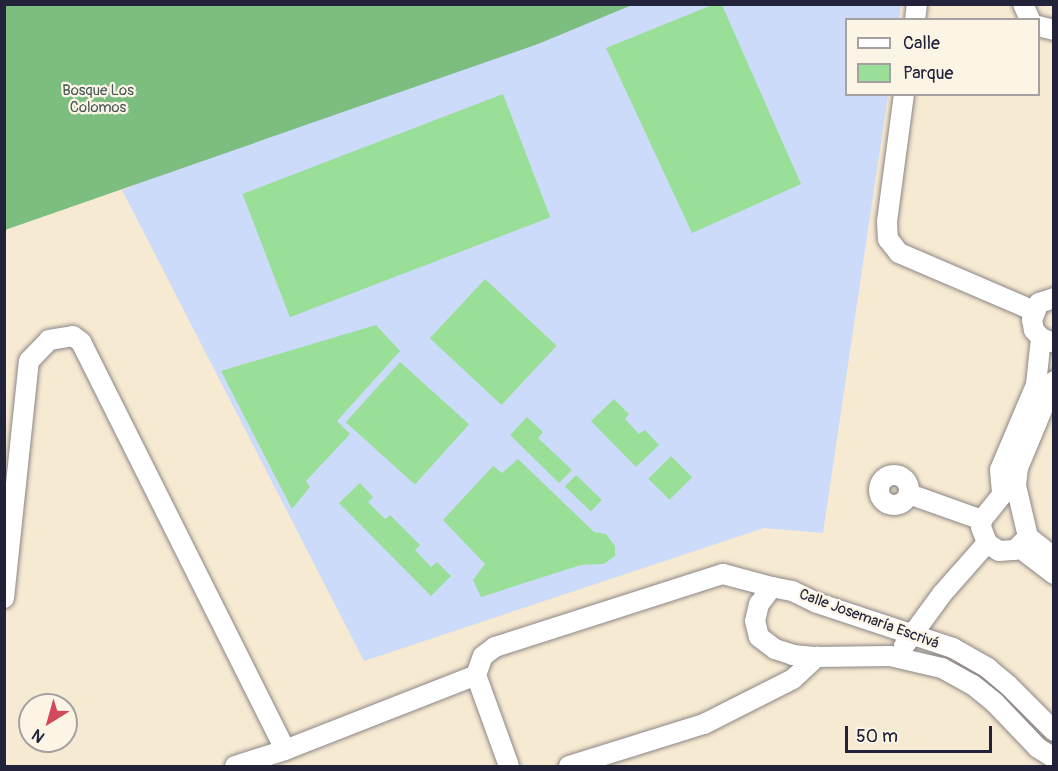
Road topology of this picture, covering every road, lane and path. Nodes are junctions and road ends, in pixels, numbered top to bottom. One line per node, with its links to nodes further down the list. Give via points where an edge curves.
1 (1023, 4): 2 (street)
2 (1029, 18)
3 (904, 96): 5 (street, via 888,239 899,254)
4 (1053, 298): 5 (street, via 1039,303)
5 (1034, 311): 6 (street, via 1034,330)
6 (1047, 340): 9 (street, via 1036,385 1000,470 1002,495)
7 (1053, 381): 10 (street, via 1018,468 1016,486)
8 (909, 494): 9 (street)
9 (982, 520): 11 (street, via 983,537)
10 (1024, 542): 11 (street, via 1006,552); 12 (street); 13 (street)
11 (991, 546): 16 (street, via 955,595)
12 (1053, 556)
13 (1053, 574)
14 (772, 587): 16 (street, Calle Josemaría Escrivá); 17 (street, Calle Josemaría Escrivá, via 759,604 755,621 759,637 793,655); 19 (street, via 723,574 495,647 483,656)
15 (4, 598): 21 (street, via 29,361 50,340 73,336 81,342)
16 (916, 637): 18 (street); 20 (street, Calle Josemaría Escrivá, via 954,648 988,668)
17 (817, 657): 18 (street, Calle Josemaría Escrivá); 25 (street, via 793,680 704,724)
18 (904, 659): 22 (street, Calle Josemaría Escrivá, via 942,668 973,685)
19 (476, 675): 21 (street); 24 (street)
20 (1053, 731)
21 (285, 750): 23 (street)
22 (1053, 758)
23 (235, 766)
24 (509, 766)
25 (569, 766)

